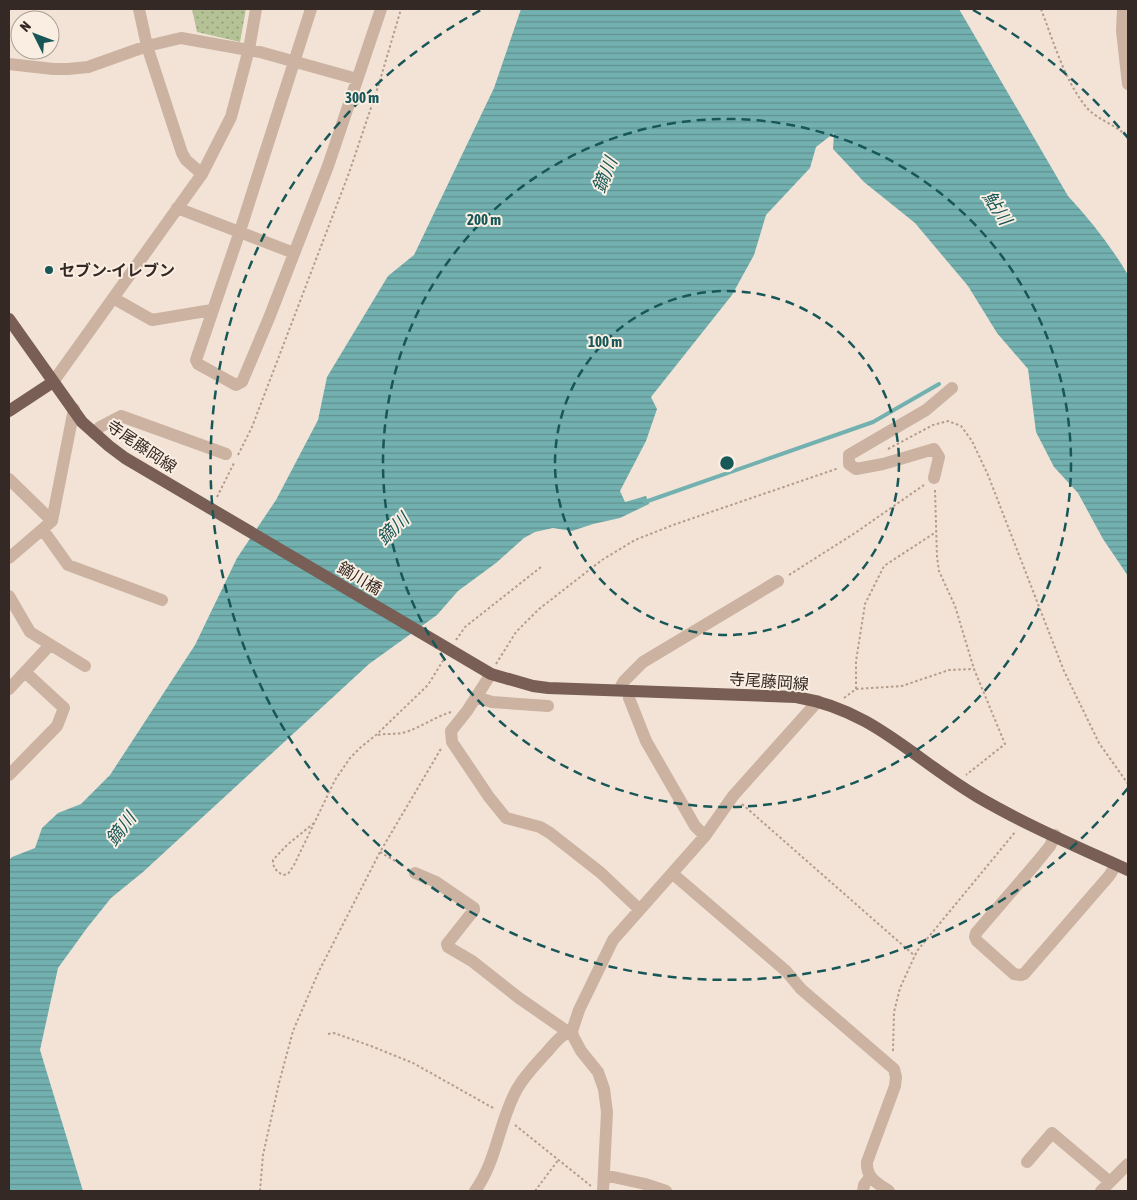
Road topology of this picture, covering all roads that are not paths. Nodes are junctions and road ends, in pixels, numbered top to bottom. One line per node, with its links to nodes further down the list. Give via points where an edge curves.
1 (138, 9): 6 (street)
2 (256, 9): 7 (street)
3 (311, 9): 8 (street)
4 (381, 9): 10 (street)
5 (1123, 9): 11 (street)
6 (147, 46): 7 (street, via 181,38); 9 (street, via 88,67 53,69); 12 (street, via 182,153)
7 (248, 50): 8 (street); 12 (street, via 231,117)
8 (294, 61): 10 (street); 14 (street)
9 (9, 64)
10 (357, 80): 15 (street)
11 (1128, 84)
12 (202, 174): 13 (street)
13 (177, 208): 14 (street); 16 (street)
14 (240, 231): 15 (street); 17 (street)
15 (294, 253): 17 (street, via 242,382 236,385 196,360)
16 (113, 298): 17 (street, via 152,320); 19 (street)
17 (212, 310)
18 (9, 319): 19 (main road, 寺尾藤岡線)
19 (53, 382): 21 (main road, 寺尾藤岡線); 22 (main road)
20 (952, 388): 26 (street, via 926,410 849,455 849,464 856,469 934,449 939,457)
21 (74, 409): 23 (main road, 寺尾藤岡線); 28 (street)
22 (9, 411)
23 (94, 433): 24 (street, via 122,416); 27 (main road, 寺尾藤岡線, via 126,458)
24 (226, 454)
25 (9, 478): 28 (street)
26 (934, 478)
27 (215, 511): 36 (main road, 鏑川橋)
28 (48, 525): 29 (street); 32 (street, via 68,565)
29 (9, 558)
30 (778, 580): 38 (street, via 643,662 624,681)
31 (9, 596): 33 (street, via 30,632)
32 (162, 600)
33 (50, 645): 34 (street); 35 (street)
34 (85, 666)
35 (25, 672): 37 (street); 42 (street, via 64,708 57,726)
36 (488, 672): 38 (main road, 寺尾藤岡線, via 540,687); 39 (street)
37 (9, 689)
38 (624, 691): 40 (main road, 寺尾藤岡線, via 796,697); 43 (street, via 646,741 695,826)
39 (476, 697): 41 (street, via 492,702); 49 (street, via 451,731 451,736 489,797 506,818 550,833 601,873)
40 (818, 701): 43 (street, via 733,796); 44 (main road, 寺尾藤岡線, via 870,723 956,783)
41 (548, 706)
42 (9, 775)
43 (706, 836): 48 (street)
44 (1055, 836): 45 (main road, 寺尾藤岡線); 45 (street, via 1037,862 976,932 977,941 1014,974 1024,974 1110,876)
45 (1116, 864): 46 (main road, 寺尾藤岡線)
46 (1128, 870)
47 (415, 872): 50 (street, via 474,908 448,947)
48 (672, 874): 49 (street); 54 (street, via 890,1065 896,1081 867,1162)
49 (639, 909): 50 (street, via 613,940)
50 (570, 1032): 53 (street, via 598,1072 604,1089); 56 (street, via 561,1037 517,1088 487,1170)
51 (1027, 1162): 55 (street, via 1052,1133)
52 (1128, 1164): 55 (street)
53 (604, 1175): 57 (street); 58 (street)
54 (870, 1177): 59 (street); 60 (street)
55 (1110, 1182): 61 (street)
56 (475, 1191)
57 (603, 1191)
58 (666, 1191)
59 (863, 1191)
60 (889, 1191)
61 (1100, 1191)

